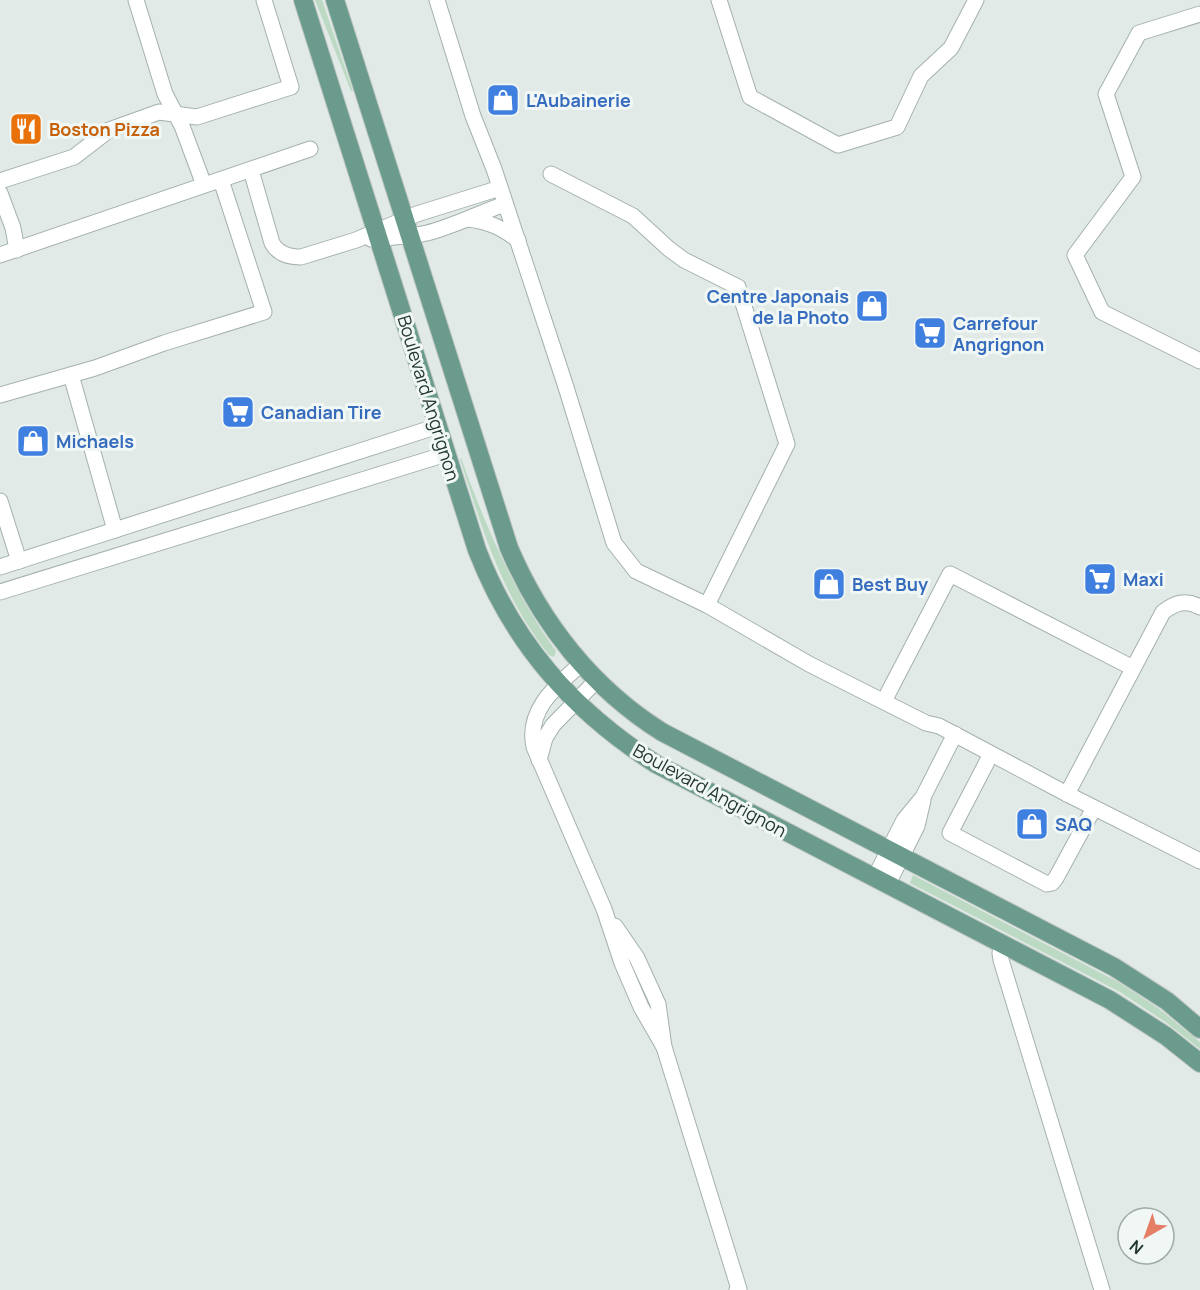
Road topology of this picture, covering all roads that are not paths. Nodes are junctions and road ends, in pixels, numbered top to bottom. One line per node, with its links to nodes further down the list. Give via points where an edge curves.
1 (136, 0): 9 (lane, via 165,94)
2 (264, 0): 9 (lane, via 291,87 197,117)
3 (303, 0): 21 (main road, Boulevard Angrignon)
4 (335, 0): 20 (main road, Boulevard Angrignon)
5 (437, 0): 16 (lane)
6 (719, 0): 7 (lane, via 750,98 838,145 897,127 921,76 951,48)
7 (976, 0)
8 (1200, 14): 25 (lane, via 1138,33 1106,94 1133,177 1075,255 1102,312)
9 (175, 113): 14 (lane, via 159,112 109,130 79,154); 15 (lane)
10 (310, 149): 11 (lane)
11 (251, 170): 13 (lane); 21 (lane, via 272,243 280,252 301,257)
12 (551, 174): 35 (lane, via 633,216 684,260 738,287 787,444)
13 (221, 180): 15 (lane); 26 (lane, via 264,312)
14 (0, 181)
15 (204, 186): 23 (lane)
16 (500, 188): 18 (lane); 20 (lane)
17 (0, 192): 23 (lane)
18 (505, 204): 19 (lane); 22 (lane)
19 (468, 219): 20 (lane, via 425,233); 22 (lane, via 494,225)
20 (407, 227): 21 (lane); 37 (main road, Boulevard Angrignon, via 509,548 547,620)
21 (378, 234): 28 (main road, Boulevard Angrignon)
22 (518, 240): 35 (lane, via 614,543 636,571)
23 (17, 250): 24 (lane)
24 (0, 255)
25 (1200, 361)
26 (71, 375): 27 (lane); 31 (lane)
27 (0, 396)
28 (438, 426): 29 (main road, Boulevard Angrignon); 31 (lane)
29 (446, 454): 34 (lane); 40 (main road, Boulevard Angrignon, via 494,589 515,627)
30 (0, 501): 32 (lane)
31 (115, 530): 32 (lane)
32 (19, 561): 33 (lane)
33 (0, 567)
34 (0, 591)
35 (706, 605): 41 (lane, via 809,664)
36 (1200, 607): 38 (lane, via 1183,601 1163,612)
37 (581, 664): 39 (main road, Boulevard Angrignon); 40 (lane)
38 (1133, 669): 41 (lane, via 950,574); 46 (lane)
39 (597, 680): 42 (lane); 48 (main road, Boulevard Angrignon, via 662,732)
40 (558, 684): 42 (main road, Boulevard Angrignon); 45 (lane, via 542,703 533,730)
41 (884, 701): 43 (lane)
42 (575, 702): 45 (lane, via 548,732); 50 (main road, Boulevard Angrignon, via 656,764)
43 (955, 734): 44 (lane); 48 (lane, via 923,797 904,820)
44 (991, 754): 46 (lane); 47 (lane, via 950,833 1037,879 1052,883)
45 (539, 760): 55 (lane, via 641,1007 664,1047 740,1289)
46 (1067, 794): 47 (lane)
47 (1094, 808): 49 (lane)
48 (895, 854): 50 (lane); 52 (main road, Boulevard Angrignon, via 1114,967 1167,1001)
49 (1200, 861)
50 (882, 881): 51 (main road, Boulevard Angrignon)
51 (1003, 943): 53 (main road, Boulevard Angrignon, via 1110,999); 56 (lane, via 1001,960)
52 (1200, 1029)
53 (1194, 1058): 54 (main road, Boulevard Angrignon)
54 (1200, 1070)
55 (736, 1290)
56 (1102, 1290)

